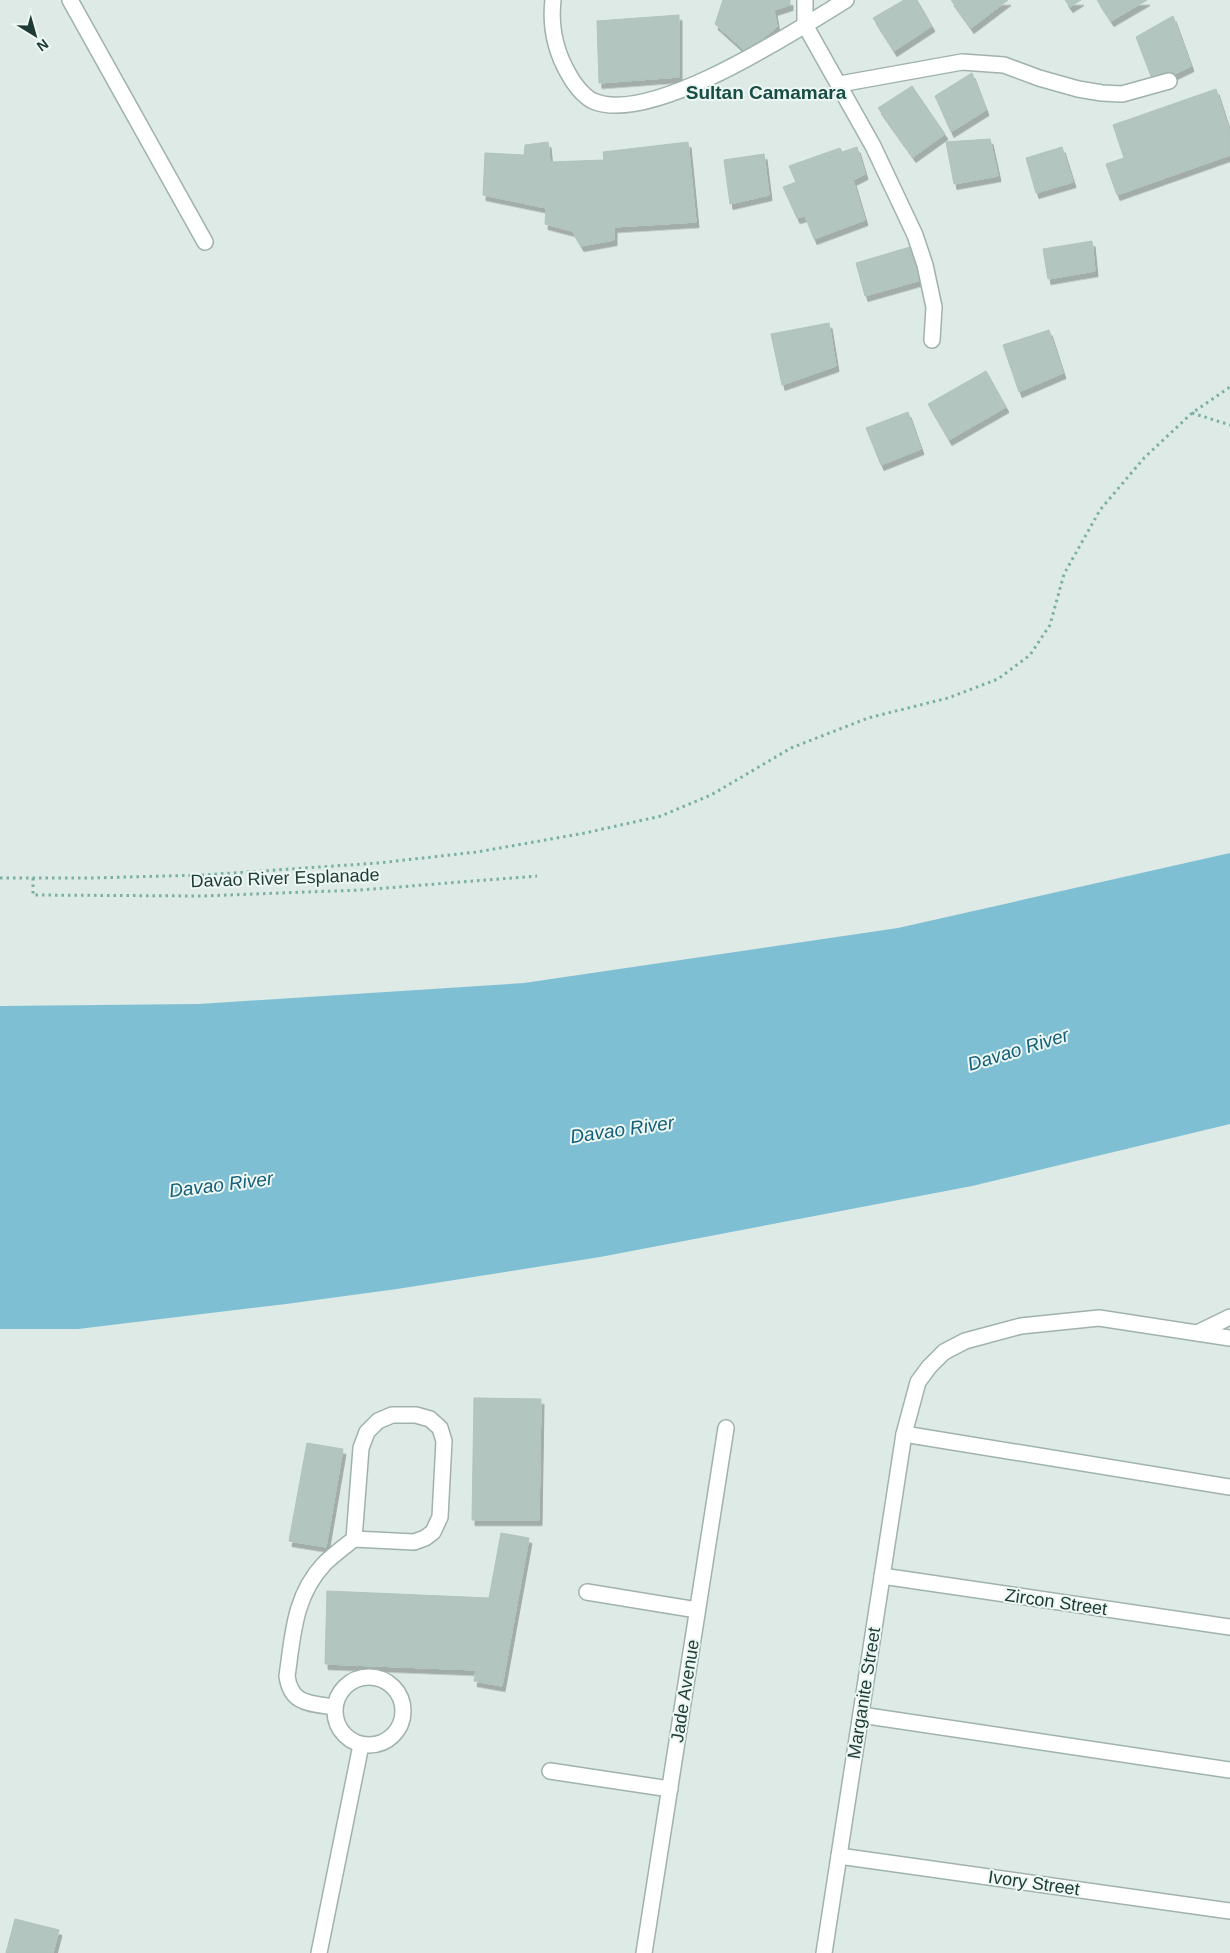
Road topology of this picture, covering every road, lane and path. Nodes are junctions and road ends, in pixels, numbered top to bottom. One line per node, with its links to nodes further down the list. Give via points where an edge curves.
1 (70, 0): 8 (street)
2 (553, 0): 5 (street, via 551,18 558,54 581,92 607,105 636,103 670,94 744,62)
3 (805, 0): 5 (street)
4 (846, 0): 5 (street)
5 (805, 25): 7 (street)
6 (1169, 81): 7 (street, via 1122,94 1102,93 1039,78 1004,65 962,62)
7 (840, 84): 9 (street, via 916,235 934,307)
8 (204, 242)
9 (932, 340)
10 (1230, 387): 11 (path)
11 (1192, 412): 12 (path); 15 (path, via 1144,458 1100,510 1064,574 1050,625 1030,655 998,679 948,698 868,718 791,748 711,796 661,816 477,852 378,863 203,875)
12 (1230, 425)
13 (537, 876): 15 (path, Davao River Esplanade, via 340,891 202,896 33,895)
14 (0, 878): 15 (path)
15 (33, 878)
16 (1230, 1317): 17 (street)
17 (1197, 1333): 18 (street, Marganite Street); 20 (street, Marganite Street, via 1099,1318 1021,1326 965,1341 944,1352 918,1382)
18 (1230, 1338)
19 (726, 1428): 25 (street, Jade Avenue)
20 (904, 1434): 21 (street); 23 (street, Marganite Street)
21 (1230, 1488)
22 (354, 1539): 22 (street, via 414,1542 433,1532 440,1517 444,1441 440,1428 430,1419 416,1415 392,1415 378,1421 367,1432 361,1448); 27 (street, via 325,1564 301,1599 287,1676 289,1688 298,1698)
23 (882, 1576): 26 (street, Zircon Street); 28 (street, Marganite Street)
24 (586, 1592): 25 (street)
25 (697, 1610): 32 (street, Jade Avenue)
26 (1230, 1627)
27 (334, 1707): 29 (street, via 340,1731); 29 (street, via 338,1695 357,1678 370,1676 393,1686 400,1696 402,1721 386,1741)
28 (860, 1715): 30 (street); 33 (street, Marganite Street)
29 (361, 1745): 35 (street)
30 (1230, 1770)
31 (550, 1771): 32 (street)
32 (670, 1789): 36 (street, Jade Avenue)
33 (839, 1856): 34 (street, Ivory Street); 37 (street, Marganite Street)
34 (1230, 1911)
35 (319, 1953)
36 (644, 1953)
37 (824, 1953)

